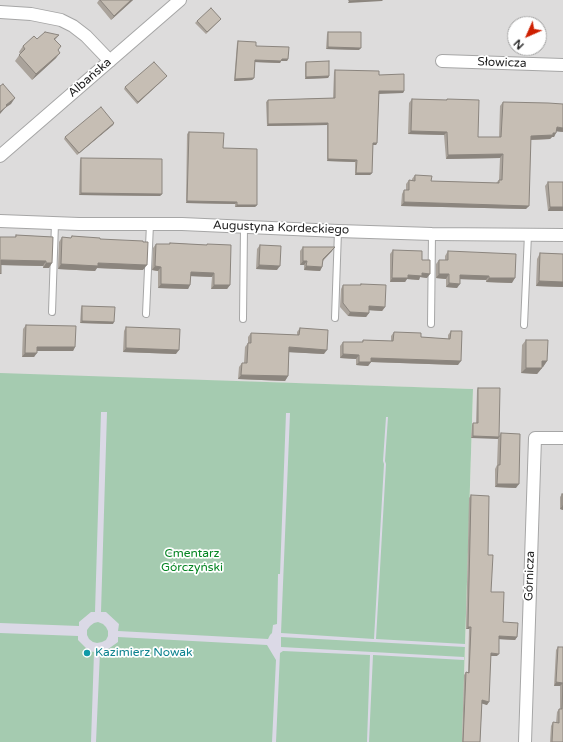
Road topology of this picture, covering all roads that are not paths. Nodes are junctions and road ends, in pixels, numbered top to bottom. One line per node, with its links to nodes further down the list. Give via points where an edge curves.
1 (180, 0): 3 (street, Albańska)
2 (0, 12): 3 (street, via 31,14 61,20 86,36)
3 (110, 61): 6 (street, Albańska)
4 (442, 61): 5 (street, Słowicza)
5 (563, 65)
6 (0, 156)
7 (0, 221): 8 (street, Augustyna Kordeckiego)
8 (55, 223): 9 (street, Augustyna Kordeckiego); 15 (lane)
9 (150, 224): 10 (street, Augustyna Kordeckiego); 16 (lane)
10 (244, 227): 11 (street, Augustyna Kordeckiego); 18 (lane)
11 (338, 231): 12 (street, Augustyna Kordeckiego); 17 (lane)
12 (432, 234): 13 (street, Augustyna Kordeckiego); 19 (lane)
13 (528, 234): 14 (street, Augustyna Kordeckiego); 20 (lane)
14 (563, 235)
15 (52, 312)
16 (146, 314)
17 (334, 318)
18 (243, 319)
19 (431, 324)
20 (524, 325)
21 (563, 438): 22 (street, Górnicza, via 535,438)
22 (525, 742)

